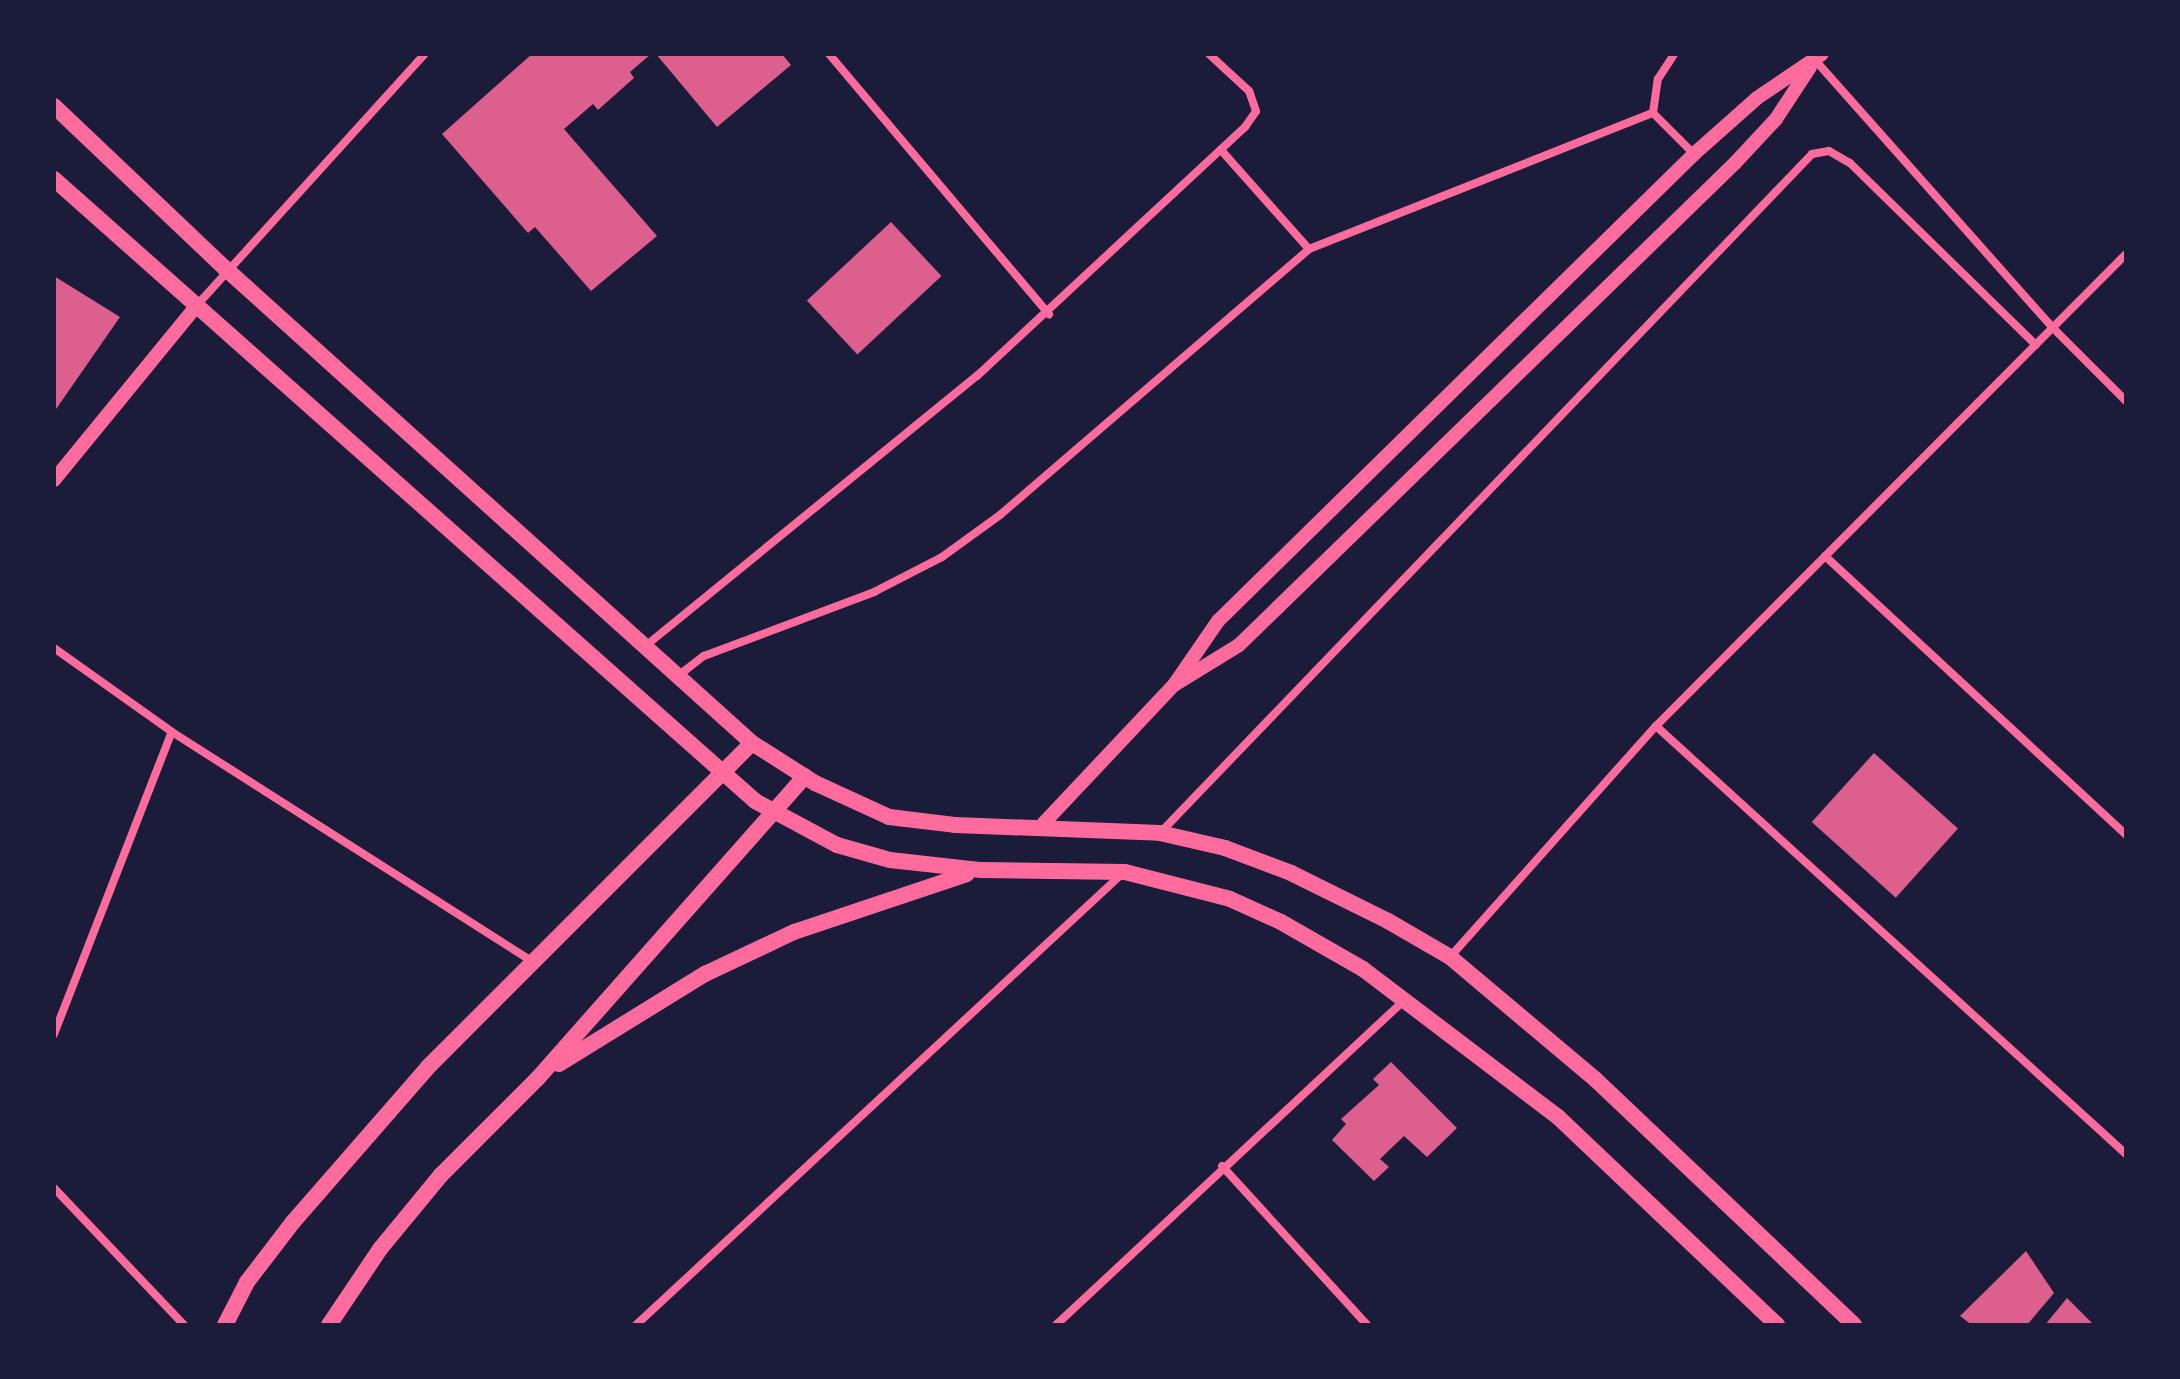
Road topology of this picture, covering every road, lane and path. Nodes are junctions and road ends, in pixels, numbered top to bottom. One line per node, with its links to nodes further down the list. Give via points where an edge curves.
1 (425, 54): 13 (street)
2 (829, 54): 15 (street)
3 (1210, 54): 8 (street, via 1249,91 1256,111)
4 (1674, 54): 7 (street, via 1658,79)
5 (1818, 57): 9 (street, via 1757,98); 16 (street); 24 (street, via 1776,119 1678,218 1239,645)
6 (54, 106): 13 (main road)
7 (1653, 113): 9 (street); 11 (street)
8 (1221, 150): 11 (street); 15 (street)
9 (1694, 154): 24 (street, via 1218,621)
10 (54, 179): 14 (main road)
11 (1309, 249): 23 (street, via 1000,515 942,557 874,592 704,656)
12 (2126, 254): 16 (street)
13 (226, 269): 14 (street); 22 (main road)
14 (198, 304): 19 (street); 28 (main road)
15 (1049, 314): 22 (street)
16 (2053, 328): 17 (street); 18 (street)
17 (2036, 345): 20 (street); 32 (street, via 1850,163 1829,151 1812,154)
18 (2126, 401)
19 (54, 480)
20 (1825, 556): 25 (street); 33 (street)
21 (54, 648): 26 (street)
22 (642, 649): 23 (main road)
23 (674, 679): 27 (main road)
24 (1174, 685): 31 (street)
25 (1656, 726): 36 (street); 41 (street)
26 (172, 732): 37 (street); 39 (street)
27 (752, 743): 28 (main road); 29 (main road)
28 (719, 774): 30 (main road); 37 (main road)
29 (805, 776): 30 (main road); 31 (main road, via 889,817 955,825)
30 (774, 813): 34 (main road, via 837,845 890,860); 40 (main road)
31 (1041, 826): 32 (main road)
32 (1160, 833): 36 (main road, via 1225,848 1291,873)
33 (2126, 835)
34 (981, 870): 35 (main road); 40 (main road, via 887,897 781,938 619,1023)
35 (1125, 872): 38 (main road, via 1230,899 1281,922); 47 (street)
36 (1450, 957): 51 (main road, via 1595,1079)
37 (533, 962): 45 (main road, via 342,1161 247,1282)
38 (1406, 999): 42 (street); 50 (main road, via 1558,1117)
39 (54, 1034)
40 (538, 1078): 46 (main road, via 441,1175 380,1249)
41 (2126, 1154)
42 (1222, 1166): 48 (street); 49 (street)
43 (54, 1188): 44 (street)
44 (184, 1325)
45 (225, 1325)
46 (329, 1325)
47 (636, 1325)
48 (1056, 1325)
49 (1367, 1325)
50 (1777, 1325)
51 (1854, 1325)

